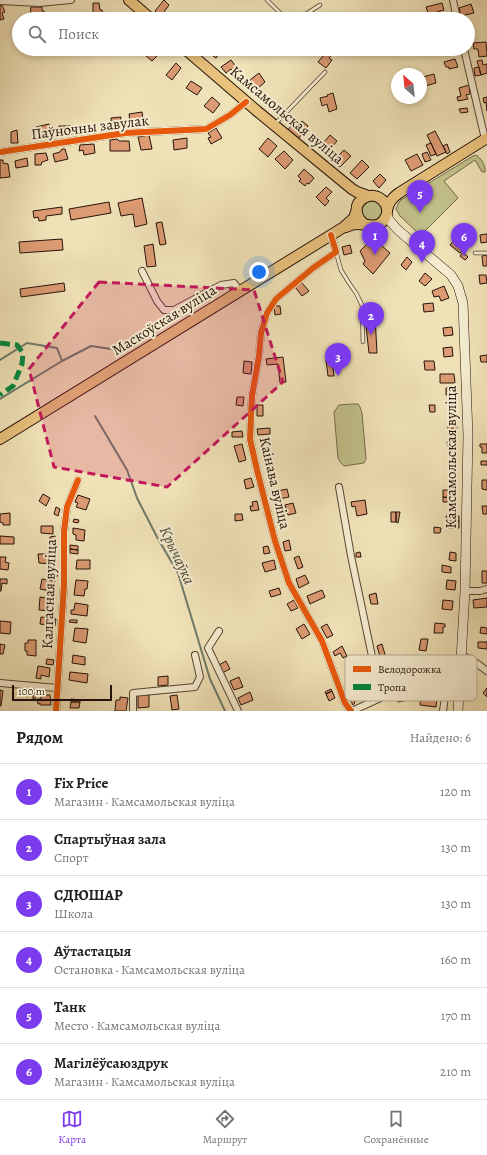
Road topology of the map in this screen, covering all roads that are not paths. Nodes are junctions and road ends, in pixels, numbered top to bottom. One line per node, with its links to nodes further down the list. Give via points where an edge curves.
1 (71, 0): 5 (street, via 39,3)
2 (129, 0): 7 (main road)
3 (267, 0): 8 (lane)
4 (453, 0): 10 (street)
5 (0, 2)
6 (320, 5): 9 (lane)
7 (142, 12)
8 (279, 12)
9 (309, 12)
10 (456, 12)
11 (193, 56): 14 (main road, Камсамольская вуліца)
12 (466, 56): 16 (street)
13 (325, 72): 15 (lane)
14 (246, 102): 15 (main road, Камсамольская вуліца); 17 (street, Паўночны завулак, via 206,129 125,133)
15 (274, 126): 18 (main road, Камсамольская вуліца)
16 (486, 139): 19 (main road)
17 (0, 152)
18 (352, 188): 20 (main road, Камсамольская вуліца); 21 (main road)
19 (399, 193): 20 (main road, via 385,197); 22 (main road, via 392,198)
20 (372, 196): 21 (main road, via 363,198); 22 (main road, via 381,199)
21 (357, 210): 23 (main road, via 358,218); 25 (main road, Маскоўская вуліца, via 354,218)
22 (387, 212): 24 (main road, via 385,220); 26 (main road, Камсамольская вуліца, via 389,220)
23 (366, 225): 24 (main road); 25 (main road, Маскоўская вуліца)
24 (377, 226): 26 (main road, Камсамольская вуліца)
25 (344, 227): 27 (main road, Маскоўская вуліца)
26 (398, 230): 38 (main road, Камсамольская вуліца, via 451,275 458,286 463,303 468,435)
27 (330, 236): 28 (street); 32 (main road, Маскоўская вуліца)
28 (336, 252): 33 (lane, via 341,270 362,305); 53 (street, Каінава вуліца, via 276,299 267,313 261,333 252,396 250,439 275,541 289,583 322,641 345,703)
29 (475, 253): 30 (lane)
30 (487, 253)
31 (142, 271): 32 (street, via 164,310 174,310 222,285 234,283)
32 (240, 291): 34 (main road, Маскоўская вуліца)
33 (363, 342)
34 (0, 439)
35 (78, 480): 46 (street, Калгасная вуліца, via 67,507 64,532 64,585)
36 (339, 487): 40 (street)
37 (487, 589): 38 (street)
38 (465, 591): 41 (main road, Камсамольская вуліца)
39 (219, 631): 52 (street, via 208,648)
40 (372, 655)
41 (462, 655)
42 (195, 656): 51 (street, via 200,677 195,687 133,693)
43 (477, 664): 44 (street)
44 (487, 671)
45 (0, 683): 46 (street)
46 (57, 688): 50 (street, Калгасная вуліца)
47 (374, 701): 53 (street, Каінава вуліца)
48 (444, 701): 54 (street)
49 (459, 701): 55 (main road, Камсамольская вуліца)
50 (56, 711)
51 (133, 711)
52 (238, 711)
53 (352, 711)
54 (442, 711)
55 (458, 711)

